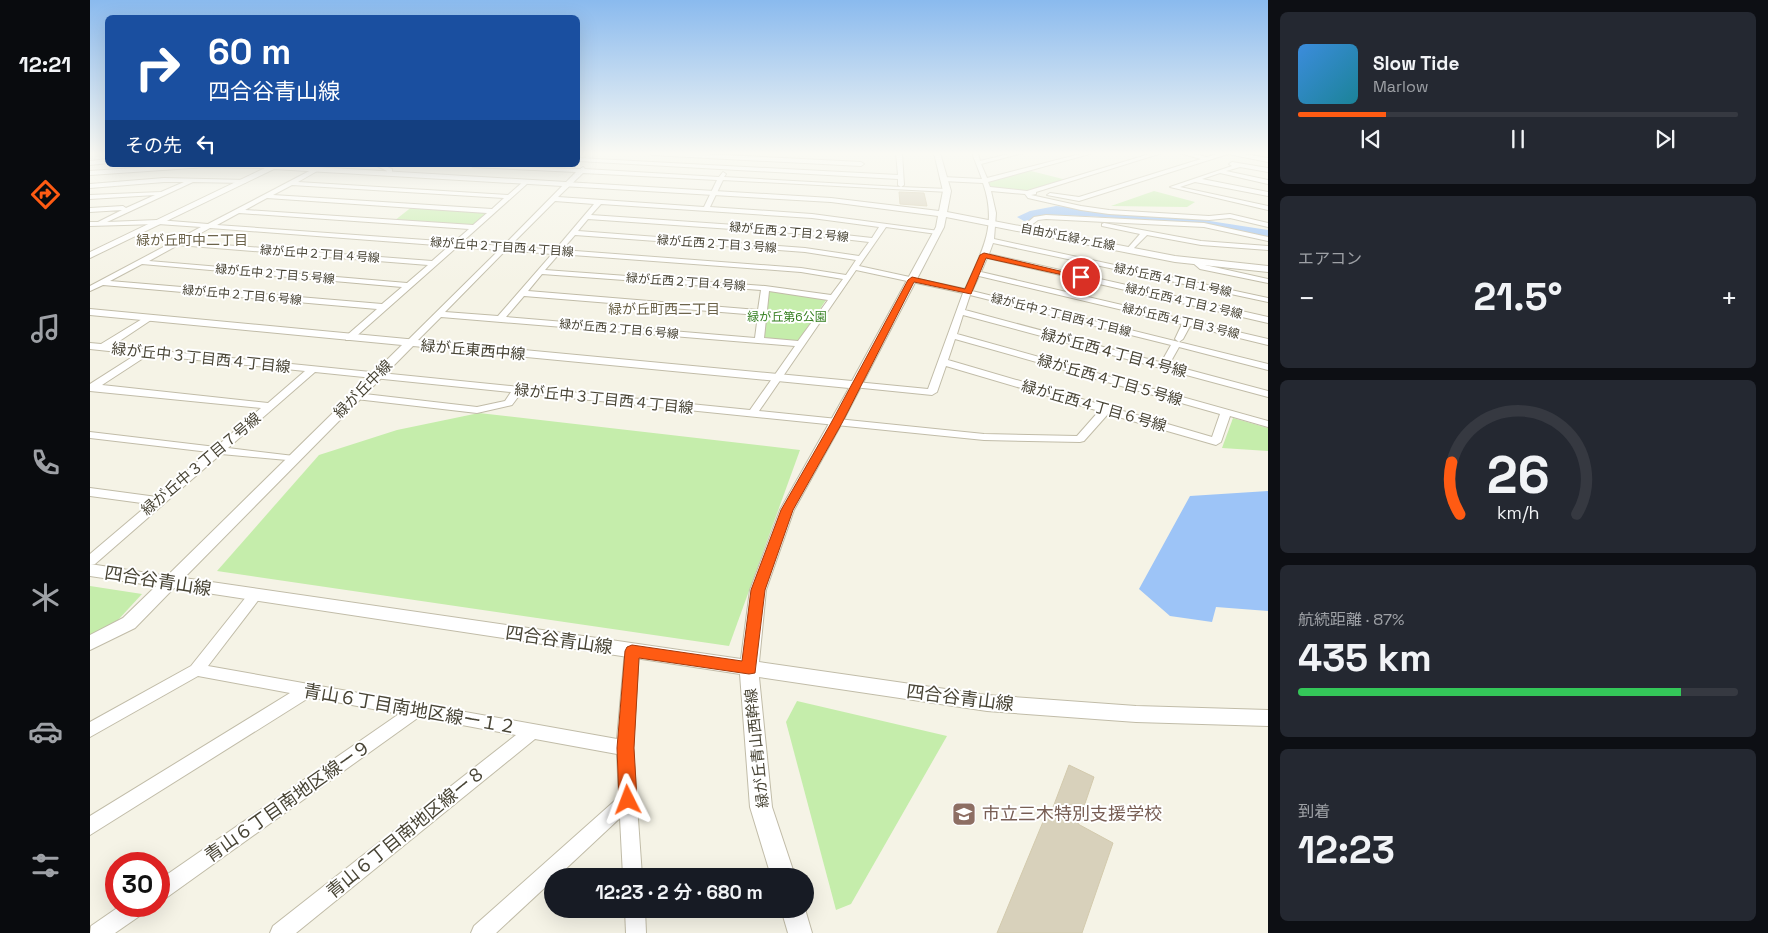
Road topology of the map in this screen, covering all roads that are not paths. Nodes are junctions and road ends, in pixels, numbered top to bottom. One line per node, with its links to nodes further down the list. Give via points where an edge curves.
1 (156, 197): 20 (street)
2 (212, 197): 33 (street)
3 (265, 197): 24 (street)
4 (274, 197): 19 (street)
5 (502, 197): 6 (street)
6 (509, 197): 26 (street)
7 (555, 197): 16 (street, 緑が丘中線)
8 (712, 197): 22 (street)
9 (773, 197): 27 (street, 自由が丘緑ヶ丘線)
10 (944, 197): 27 (street, 緑が丘青山西幹線)
11 (991, 197): 34 (street)
12 (1029, 197): 29 (street, via 1081,208 1209,218)
13 (1061, 197): 14 (street)
14 (1087, 197)
15 (1218, 197): 18 (street)
16 (553, 199): 17 (street); 49 (street, 緑が丘中線)
17 (600, 202): 22 (street); 30 (street)
18 (1249, 203): 21 (street); 29 (street)
19 (408, 206): 25 (street); 26 (street)
20 (134, 207): 23 (street); 37 (street)
21 (1268, 208)
22 (706, 209): 35 (street)
23 (90, 210)
24 (238, 211): 32 (street); 38 (street)
25 (402, 211)
26 (492, 211): 39 (street)
27 (943, 214): 34 (street, 自由が丘緑ヶ丘線); 41 (street, 緑が丘青山西幹線)
28 (394, 216): 32 (street)
29 (1230, 216): 36 (street)
30 (587, 217): 42 (street); 45 (street, 緑が丘西２丁目２号線)
31 (1091, 219): 40 (street, via 1036,218); 43 (street); 44 (street, via 1204,225)
32 (387, 221): 39 (street)
33 (158, 222): 37 (street, 緑が丘中２丁目西４丁目線); 38 (street, 緑が丘中２丁目西４丁目線); 53 (street)
34 (993, 223): 40 (street, 自由が丘緑ヶ丘線); 46 (street)
35 (884, 224): 41 (street); 45 (street)
36 (1268, 224)
37 (92, 225)
38 (209, 226): 47 (street); 48 (street, 緑が丘中２丁目西４丁目線)
39 (474, 227): 48 (street)
40 (1024, 228): 51 (street, 自由が丘緑ヶ丘線)
41 (937, 232): 64 (street, 緑が丘青山西幹線)
42 (573, 233): 52 (street); 55 (street, 緑が丘西２丁目３号線, via 805,250)
43 (1144, 234): 50 (street, via 1201,243); 51 (street)
44 (1268, 239)
45 (873, 240): 55 (street)
46 (990, 240): 54 (street); 73 (street, 緑が丘西４丁目１号線)
47 (177, 243): 57 (street); 58 (street, 緑が丘中２丁目４号線)
48 (455, 244): 49 (street, 緑が丘中２丁目西４丁目線); 58 (street)
49 (505, 248): 52 (street, 緑が丘中２丁目西４丁目線); 78 (street, 緑が丘中線)
50 (1268, 248)
51 (1130, 250): 56 (street, 自由が丘緑ヶ丘線)
52 (558, 251): 61 (street); 63 (street, 緑が丘中２丁目西４丁目線, via 801,270)
53 (90, 255)
54 (984, 255): 62 (street); 81 (street, 緑が丘西４丁目２号線, via 1195,307)
55 (860, 258): 59 (street)
56 (1196, 261): 60 (street, 自由が丘緑ヶ丘線); 65 (street, via 1203,267)
57 (141, 262): 66 (street); 67 (street, 緑が丘中２丁目５号線)
58 (433, 263): 67 (street)
59 (854, 267): 63 (street); 64 (street, 緑が丘中２丁目西４丁目線)
60 (1268, 269)
61 (540, 272): 68 (street, 緑が丘西２丁目４号線); 71 (street)
62 (976, 273): 70 (street); 82 (street, 緑が丘西４丁目３号線)
63 (846, 277): 72 (street)
64 (912, 280): 70 (street, 緑が丘中２丁目西４丁目線); 99 (street, 緑が丘青山西幹線)
65 (1268, 281)
66 (101, 283): 69 (street); 74 (street, 緑が丘中２丁目６号線)
67 (409, 285): 74 (street)
68 (764, 288): 72 (street, 緑が丘西２丁目４号線); 77 (street)
69 (90, 289)
70 (968, 292): 76 (street); 86 (street, 緑が丘中２丁目西４丁目線)
71 (522, 294): 77 (street); 80 (street)
72 (832, 298): 89 (street)
73 (1268, 300)
74 (383, 308): 84 (street)
75 (90, 312): 79 (street, 緑が丘東西中線)
76 (961, 312): 83 (street); 102 (street, 緑が丘西４丁目４号線)
77 (762, 313): 85 (street)
78 (439, 314): 80 (street, 緑が丘西２丁目６号線); 88 (street, 緑が丘中線)
79 (150, 318): 84 (street, 緑が丘東西中線); 91 (street)
80 (501, 318): 85 (street, 緑が丘西２丁目６号線)
81 (1268, 320)
82 (1187, 322): 86 (street); 87 (street, 緑が丘西４丁目３号線)
83 (952, 335): 94 (street); 106 (street, 緑が丘西４丁目５号線)
84 (349, 338): 88 (street, 緑が丘東西中線)
85 (759, 341): 89 (street, 緑が丘西２丁目６号線)
86 (1177, 341): 93 (street); 95 (street, 緑が丘中２丁目西４丁目線)
87 (1268, 342)
88 (409, 344): 97 (street, 緑が丘中線); 98 (street, 緑が丘東西中線)
89 (799, 344): 98 (street)
90 (90, 346): 91 (street, 緑が丘中３丁目西４丁目線)
91 (102, 348): 92 (street, 緑が丘中３丁目西４丁目線)
92 (146, 352): 96 (street, 緑が丘中３丁目西４丁目線); 100 (street)
93 (1167, 361)
94 (943, 362): 99 (street, via 932,392); 105 (street, 緑が丘西４丁目６号線)
95 (1268, 367)
96 (313, 369): 97 (street, 緑が丘中３丁目西４丁目線); 104 (street, 緑が丘中３丁目７号線)
97 (376, 376): 101 (street, 緑が丘中３丁目西４丁目線); 103 (street, 緑が丘中線)
98 (776, 378): 99 (street, 緑が丘東西中線); 107 (street)
99 (856, 385): 108 (street, 緑が丘青山西幹線)
100 (91, 388): 104 (street)
101 (518, 390): 103 (street, via 508,403 477,410); 107 (street, 緑が丘中３丁目西４丁目線)
102 (1268, 394)
103 (356, 396): 112 (street, 緑が丘中線)
104 (270, 406): 111 (street, 緑が丘中３丁目７号線)
105 (1106, 410): 106 (street, 緑が丘西４丁目６号線, via 1216,442); 108 (street, 緑が丘中３丁目西４丁目線, via 1080,439 984,437)
106 (1226, 412): 109 (street, 緑が丘西４丁目５号線)
107 (752, 414): 108 (street, 緑が丘中３丁目西４丁目線)
108 (836, 423): 121 (street, 緑が丘青山西幹線, via 787,510 758,590)
109 (1268, 424)
110 (90, 436): 111 (street)
111 (218, 450): 112 (street); 114 (street, 緑が丘中３丁目７号線)
112 (294, 459): 117 (street, 緑が丘中線)
113 (90, 492): 114 (street)
114 (157, 501): 115 (street, 緑が丘中３丁目７号線)
115 (90, 561)
116 (90, 570): 117 (street, 四合谷青山線)
117 (171, 583): 118 (street, 四合谷青山線); 119 (street, 緑が丘中線, via 129,623)
118 (255, 595): 120 (street, 四合谷青山線); 122 (street)
119 (90, 643)
120 (632, 651): 121 (street, 四合谷青山線); 128 (street)
121 (749, 668): 125 (street, 四合谷青山線, via 987,703 1136,714); 132 (street, 緑が丘青山西幹線, via 761,807)
122 (196, 670): 123 (street, 青山６丁目南地区線ー１２); 126 (street)
123 (308, 690): 124 (street, 青山６丁目南地区線ー１２); 130 (street)
124 (417, 710): 127 (street, 青山６丁目南地区線ー１２); 133 (street, 青山６丁目南地区線ー９)
125 (1268, 718)
126 (90, 730)
127 (533, 731): 128 (street, 青山６丁目南地区線ー１２); 138 (street, 青山６丁目南地区線ー８)
128 (625, 748): 129 (street)
129 (628, 800): 131 (street); 139 (street)
130 (90, 826)
131 (632, 868)
132 (780, 868)
133 (170, 883)
134 (121, 917): 137 (street)
135 (635, 918): 140 (street)
136 (796, 918): 141 (street)
137 (98, 933)
138 (280, 933)
139 (481, 933)
140 (636, 933)
141 (800, 933)

